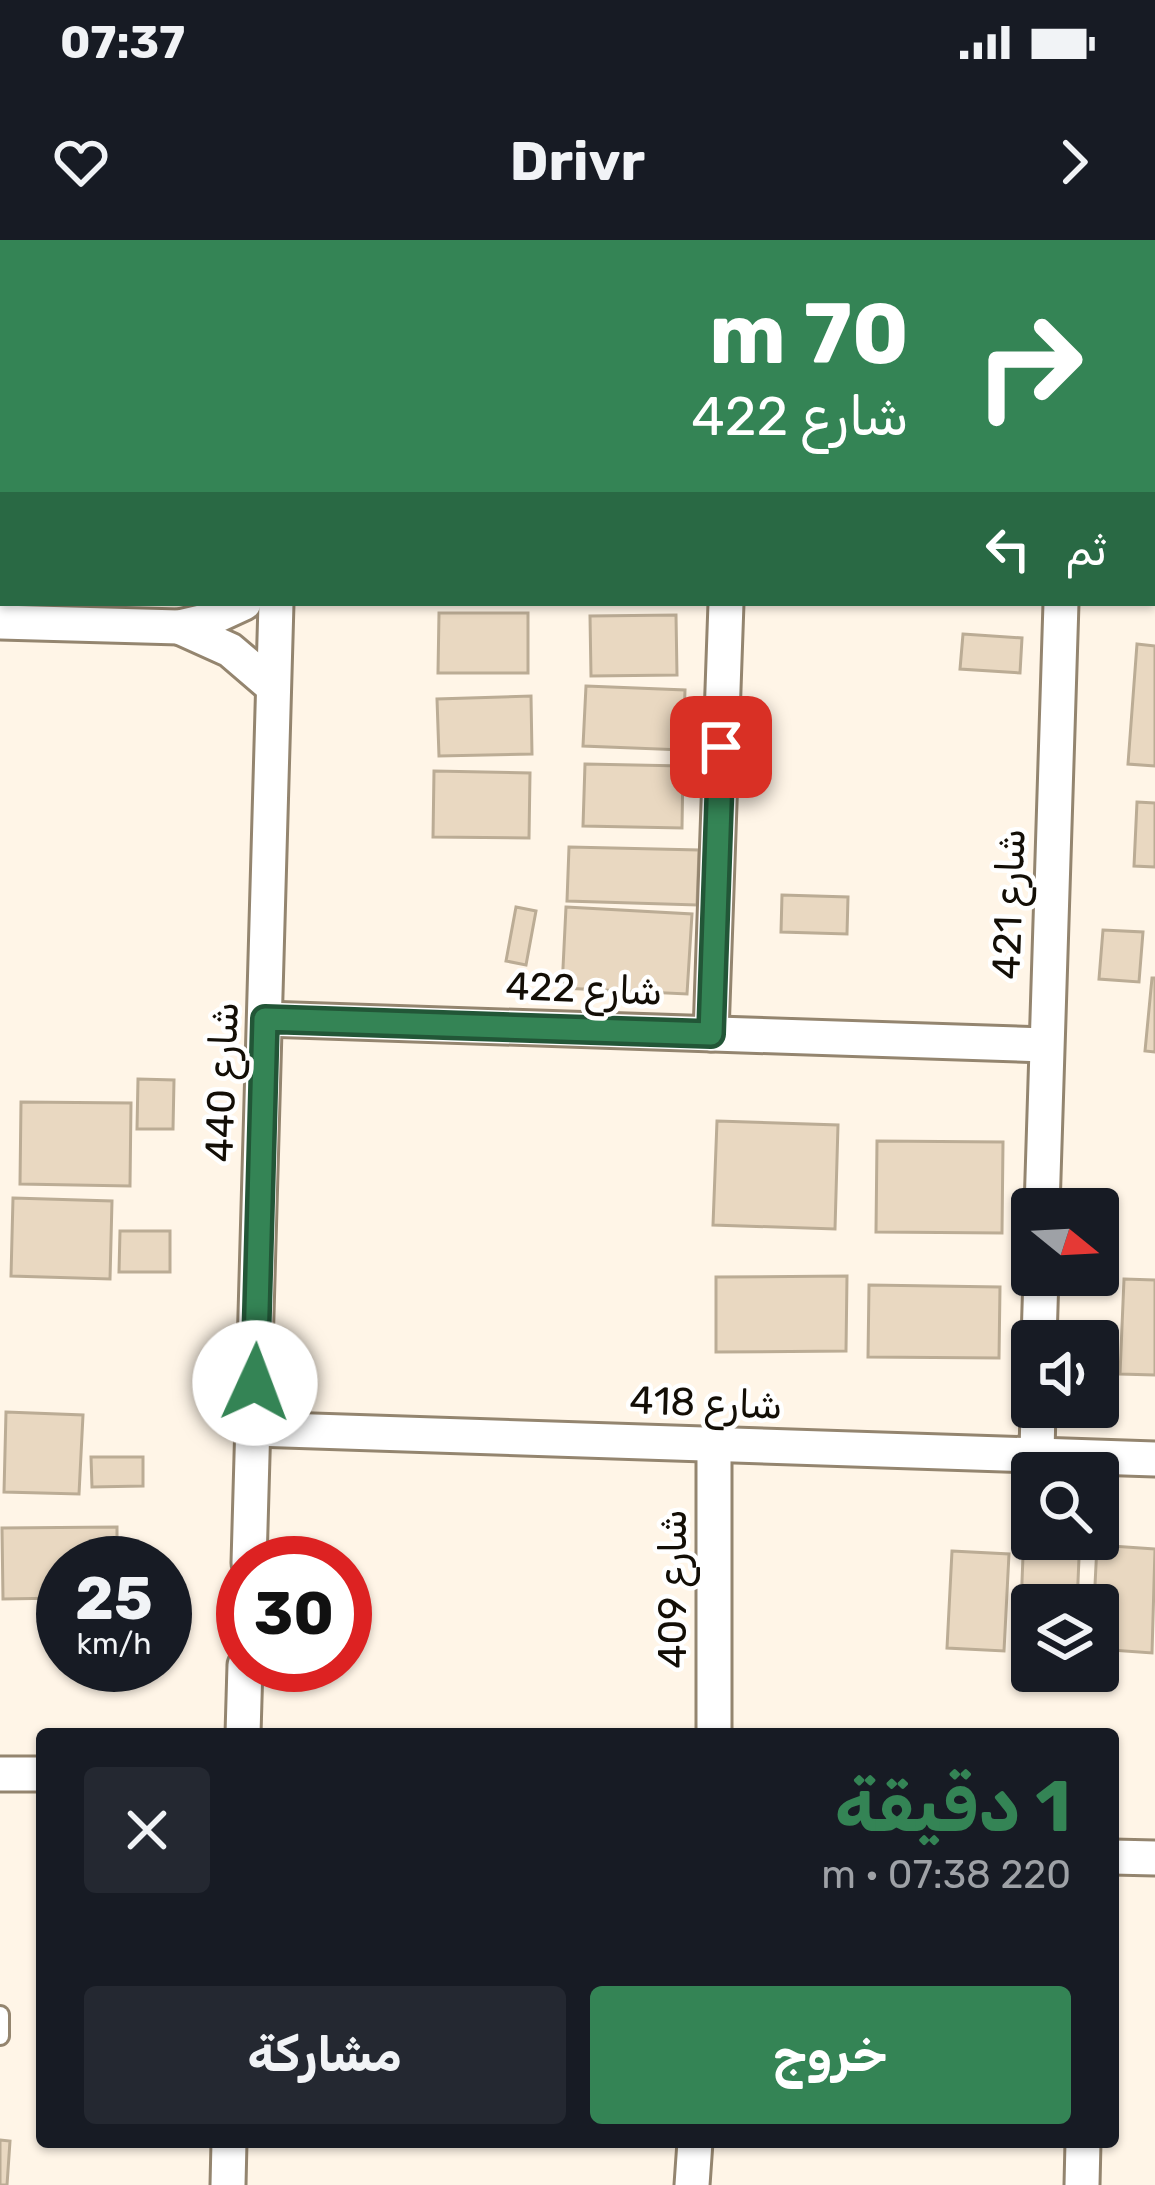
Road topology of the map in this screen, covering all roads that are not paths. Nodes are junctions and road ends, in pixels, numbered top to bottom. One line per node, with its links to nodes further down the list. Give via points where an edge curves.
1 (238, 606): 6 (street)
2 (276, 606): 7 (street, شارع 440)
3 (726, 606): 9 (street)
4 (1061, 606): 10 (street, شارع 421)
5 (0, 622): 6 (street)
6 (179, 627): 7 (street, via 230,650)
7 (272, 686): 8 (street, شارع 440)
8 (265, 1019): 9 (street, شارع 422); 12 (street, شارع 440)
9 (711, 1034): 10 (street, شارع 422)
10 (1045, 1045): 11 (street, شارع 421)
11 (1042, 1188)
12 (253, 1429): 13 (street, شارع 418); 17 (street, شارع 440)
13 (714, 1444): 14 (street, شارع 418); 20 (street, شارع 409)
14 (1011, 1454)
15 (1119, 1458): 16 (street, شارع 418)
16 (1155, 1460)
17 (250, 1536)
18 (244, 1692): 19 (street)
19 (243, 1728)
20 (714, 1728)
21 (0, 1774): 22 (street)
22 (36, 1774)
23 (1119, 1857): 24 (street)
24 (1155, 1858)
25 (0, 2014): 26 (lane)
26 (0, 2036)
27 (229, 2148): 30 (street)
28 (695, 2148): 31 (street)
29 (1083, 2148): 32 (street)
30 (227, 2185)
31 (692, 2185)
32 (1082, 2185)

